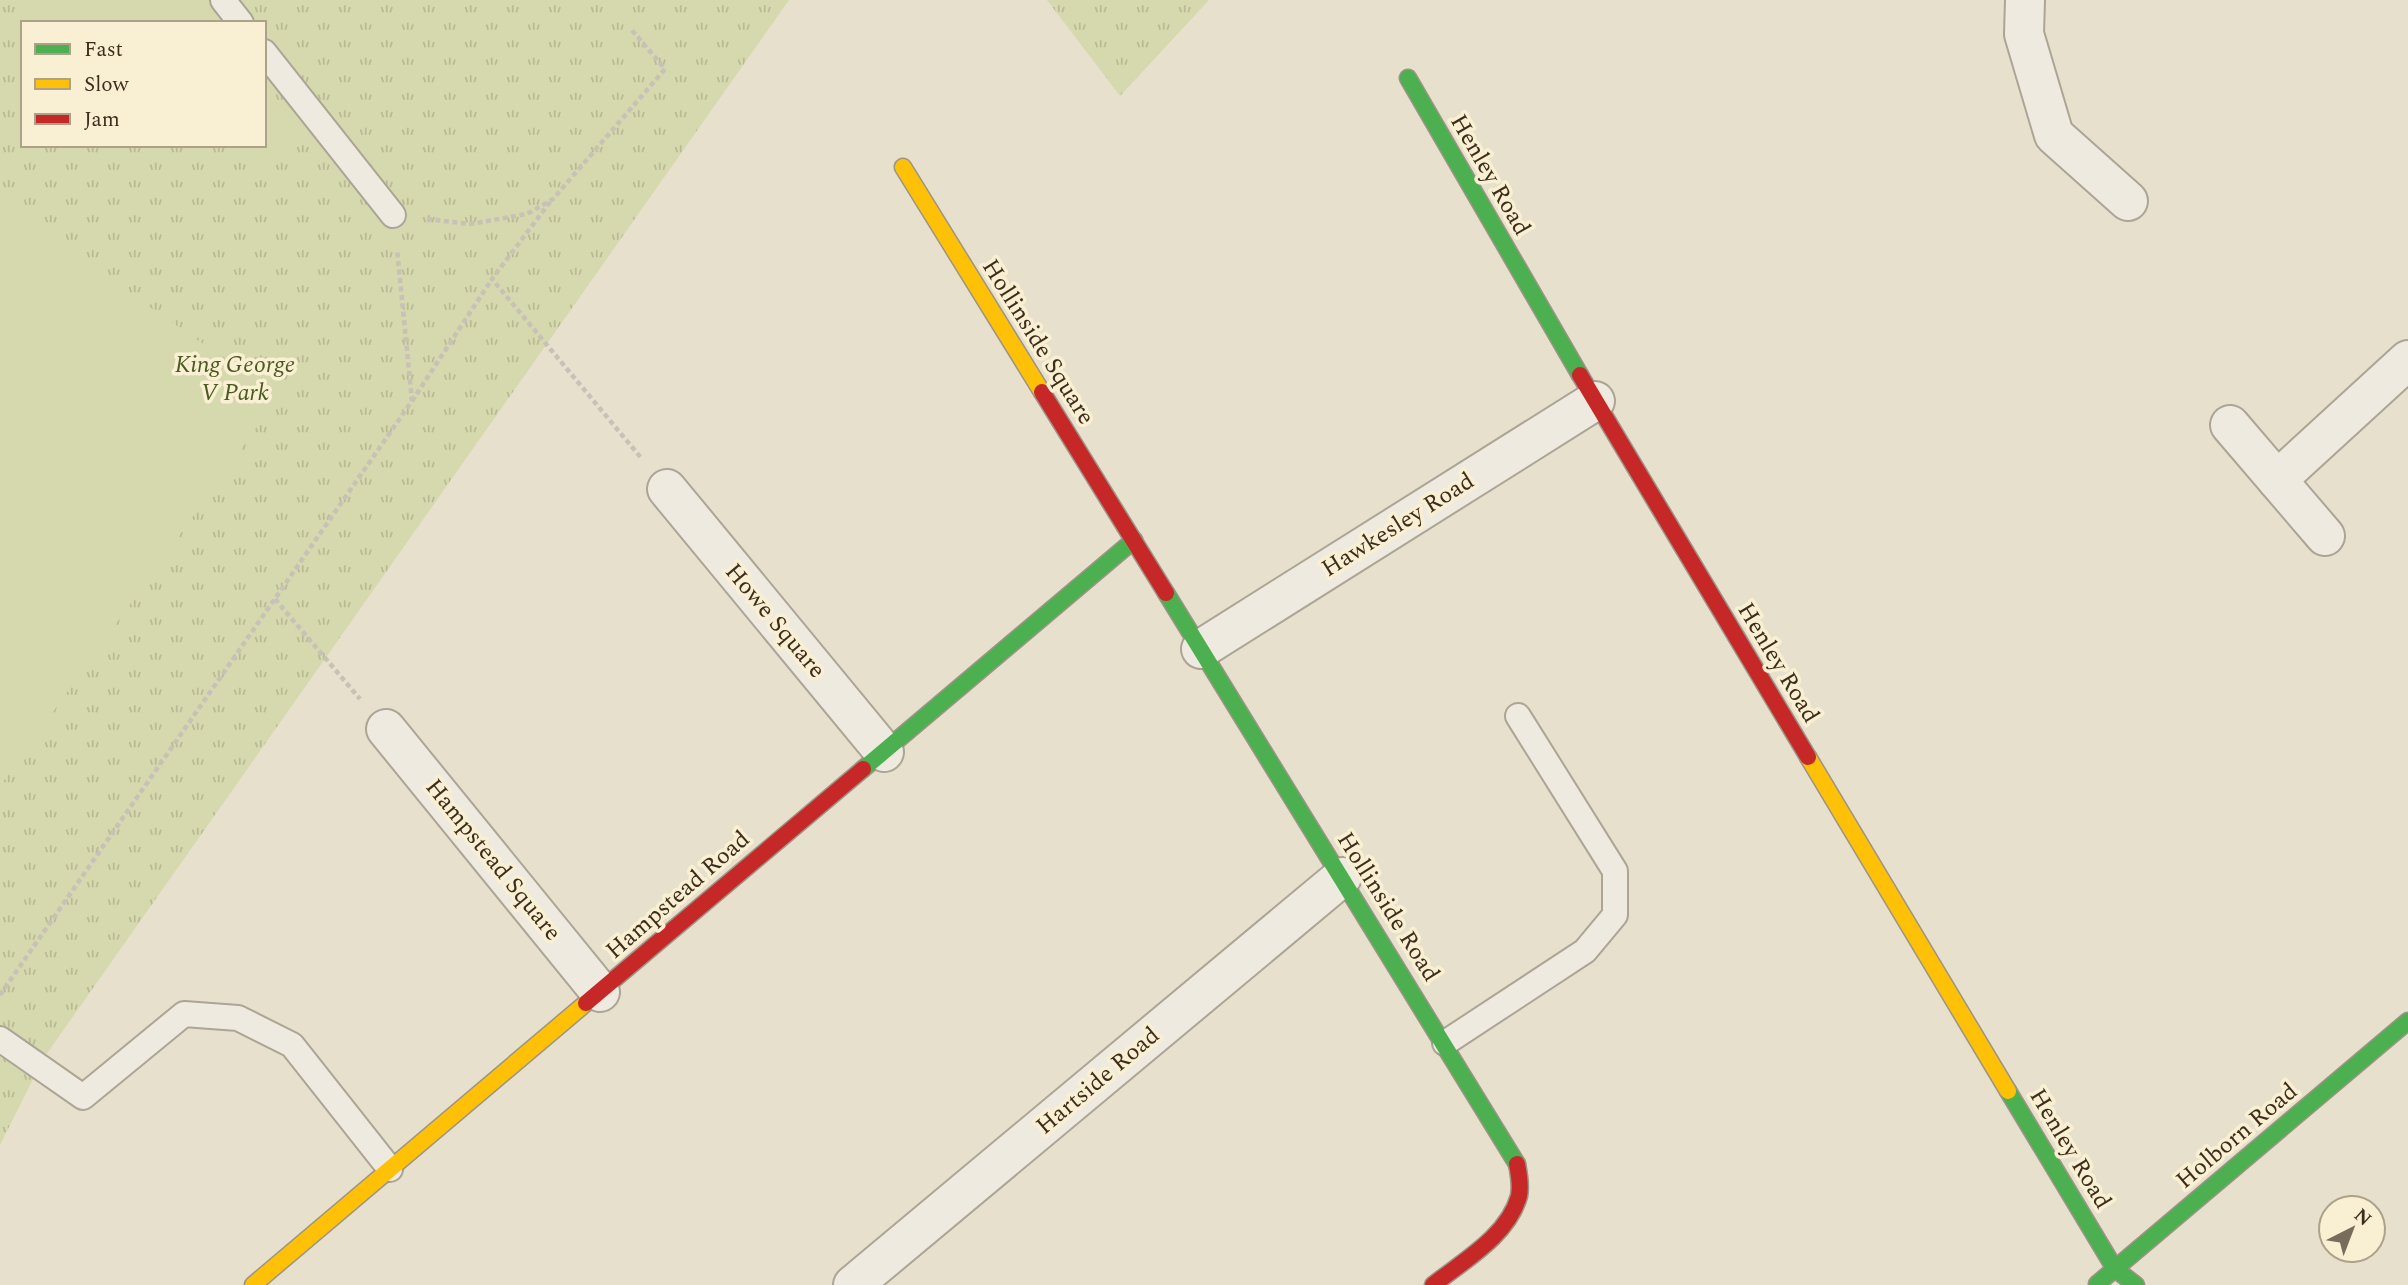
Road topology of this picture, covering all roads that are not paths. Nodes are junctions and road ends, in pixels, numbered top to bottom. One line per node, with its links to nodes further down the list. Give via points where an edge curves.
1 (223, 0): 3 (lane)
2 (2025, 0): 7 (street, via 2024,34 2054,135)
3 (239, 21)
4 (266, 55): 8 (lane)
5 (1408, 78): 10 (street, Henley Road)
6 (903, 167): 15 (street, Hollinside Square)
7 (2128, 201)
8 (393, 215)
9 (2408, 360): 12 (street)
10 (1595, 401): 16 (street, Hawkesley Road); 26 (street, Henley Road)
11 (2230, 425): 12 (street)
12 (2277, 480): 14 (street)
13 (667, 489): 19 (street, Howe Square)
14 (2325, 536)
15 (1134, 540): 16 (street, Hollinside Road); 19 (street, Hampstead Road)
16 (1201, 649): 20 (street, Hollinside Road)
17 (1518, 716): 24 (lane, via 1615,871 1615,915 1585,951)
18 (386, 729): 21 (street, Hampstead Square)
19 (884, 752): 21 (street, Hampstead Road)
20 (1342, 877): 24 (street, Hollinside Road); 28 (street, Hartside Road)
21 (600, 992): 25 (street, Hampstead Road)
22 (2408, 1021): 26 (street, Holborn Road)
23 (0, 1039): 25 (lane, via 83,1097 184,1014 238,1018 292,1045)
24 (1445, 1043): 29 (street, Hollinside Road, via 1510,1148 1517,1162 1519,1186 1506,1224)
25 (390, 1169): 27 (street, Hampstead Road)
26 (2115, 1269): 30 (street, Holborn Road); 31 (street)
27 (253, 1285)
28 (853, 1285)
29 (1433, 1285)
30 (2095, 1285)
31 (2136, 1285)

